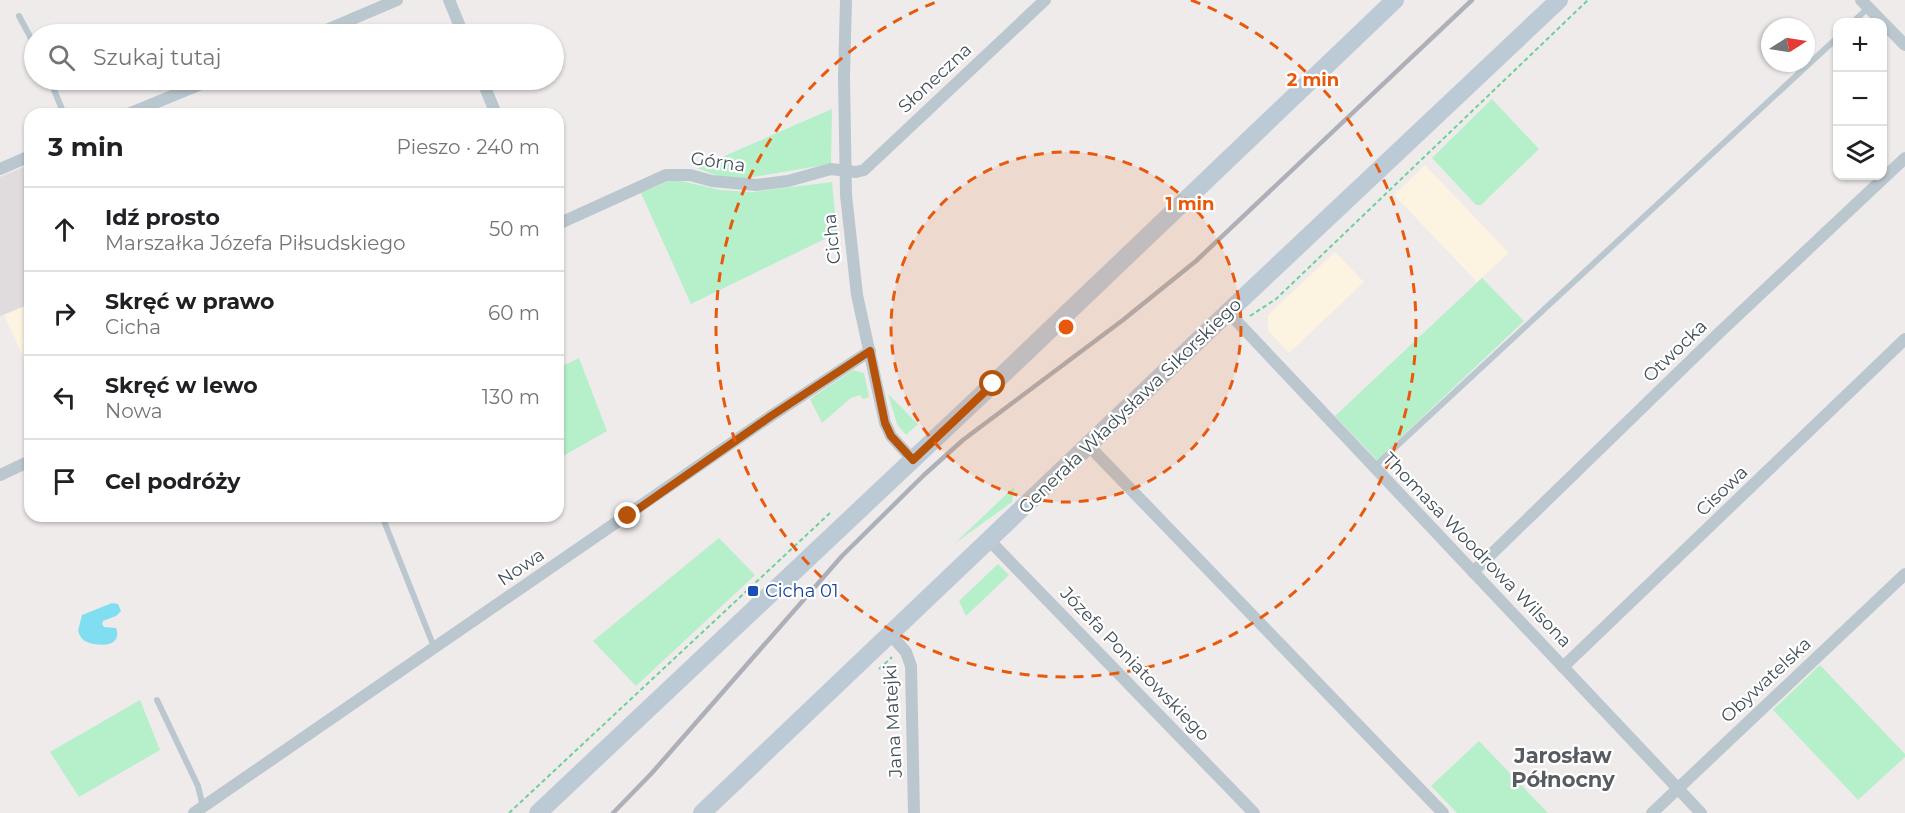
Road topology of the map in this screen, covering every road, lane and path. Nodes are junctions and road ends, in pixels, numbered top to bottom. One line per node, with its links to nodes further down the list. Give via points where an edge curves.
1 (397, 0): 10 (street)
2 (449, 0): 11 (street)
3 (846, 0): 24 (street, Cicha)
4 (1045, 0): 24 (street, Słoneczna, via 864,170)
5 (1395, 0): 30 (main road)
6 (1559, 0): 26 (main road, Generała Władysława Sikorskiego)
7 (1863, 2): 9 (lane); 14 (street)
8 (19, 16): 12 (lane)
9 (1855, 18)
10 (341, 24)
11 (459, 24)
12 (24, 25)
13 (1833, 42): 32 (lane)
14 (1905, 45)
15 (54, 90): 18 (lane)
16 (187, 90): 19 (street)
17 (486, 90): 20 (street)
18 (62, 108)
19 (143, 108)
20 (494, 108)
21 (1905, 158): 37 (street, Otwocka)
22 (24, 159): 23 (street)
23 (0, 169)
24 (845, 171): 25 (street, Górna, via 831,169 756,185 666,175); 28 (street, Cicha, via 853,268)
25 (564, 221)
26 (1228, 312): 29 (main road, Generała Władysława Sikorskiego); 32 (street, Thomasa Woodrowa Wilsona)
27 (1905, 339): 41 (street, Cisowa)
28 (870, 351): 30 (street, Cicha, via 885,423 891,436); 40 (street, Nowa)
29 (1089, 446): 36 (main road, Generała Władysława Sikorskiego); 50 (street)
30 (913, 460): 46 (main road)
31 (24, 464): 33 (street)
32 (1374, 468): 37 (street, Thomasa Woodrowa Wilsona)
33 (0, 474)
34 (830, 513): 45 (path)
35 (384, 522): 40 (lane)
36 (989, 540): 39 (main road, Generała Władysława Sikorskiego); 49 (street, Józefa Poniatowskiego)
37 (1473, 572): 41 (street, Thomasa Woodrowa Wilsona)
38 (1905, 574): 43 (street, Obywatelska)
39 (890, 634): 47 (main road, Generała Władysława Sikorskiego); 48 (street, Jana Matejki, via 906,652 911,666)
40 (434, 647): 44 (street, Nowa)
41 (1563, 667): 43 (street, Thomasa Woodrowa Wilsona)
42 (157, 700): 44 (lane, via 198,786)
43 (1678, 788): 51 (street, Obywatelska); 52 (street, Thomasa Woodrowa Wilsona)
44 (198, 810)
45 (509, 813)
46 (538, 813)
47 (702, 813)
48 (915, 813)
49 (1254, 813)
50 (1443, 813)
51 (1652, 813)
52 (1701, 813)

